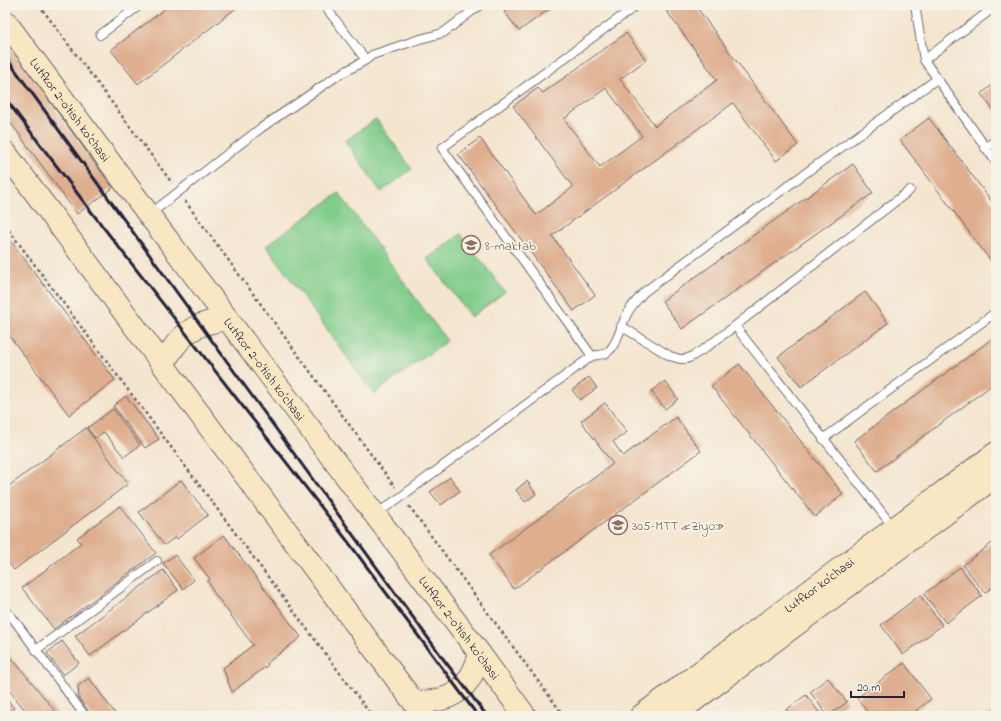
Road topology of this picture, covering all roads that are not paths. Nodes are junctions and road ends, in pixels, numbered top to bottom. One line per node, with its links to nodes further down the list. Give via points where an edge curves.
1 (140, 5): 8 (lane)
2 (324, 5): 9 (lane)
3 (480, 5): 9 (lane, via 443,33 372,55)
4 (637, 5): 22 (lane, via 442,148)
5 (915, 5): 10 (lane)
6 (996, 6): 10 (lane)
7 (5, 21): 17 (main road, Lutfkor 2-o'tish ko'chasi)
8 (100, 35)
9 (366, 60): 17 (lane, via 337,76 261,128)
10 (924, 60): 11 (lane)
11 (937, 79): 13 (lane); 20 (lane, via 644,292 627,313)
12 (996, 140): 13 (lane)
13 (985, 148): 15 (lane)
14 (5, 152): 23 (main road)
15 (996, 162)
16 (910, 190): 21 (lane)
17 (149, 215): 19 (main road, Lutfkor 2-o'tish ko'chasi)
18 (996, 312): 24 (lane)
19 (228, 319): 23 (main road, via 205,323 190,330); 27 (main road, Lutfkor 2-o'tish ko'chasi)
20 (621, 326): 21 (lane, via 670,356 686,359); 22 (lane, via 612,347 605,354)
21 (735, 326): 24 (lane)
22 (592, 356): 27 (lane)
23 (163, 364): 33 (main road)
24 (823, 439): 28 (lane)
25 (996, 453): 28 (main road, Lutfkor ko'chasi)
26 (996, 476): 28 (main road, Lutfkor ko'chasi)
27 (374, 515): 32 (main road, Lutfkor 2-o'tish ko'chasi)
28 (900, 536): 36 (main road, Lutfkor ko'chasi); 37 (main road, Lutfkor ko'chasi)
29 (157, 561): 31 (lane)
30 (5, 612): 31 (lane, via 12,617)
31 (36, 650): 34 (lane)
32 (480, 654): 33 (main road, via 473,674 457,693 447,698 426,702); 35 (main road, Lutfkor 2-o'tish ko'chasi)
33 (419, 709)
34 (85, 716)
35 (525, 716)
36 (641, 716)
37 (673, 716)

